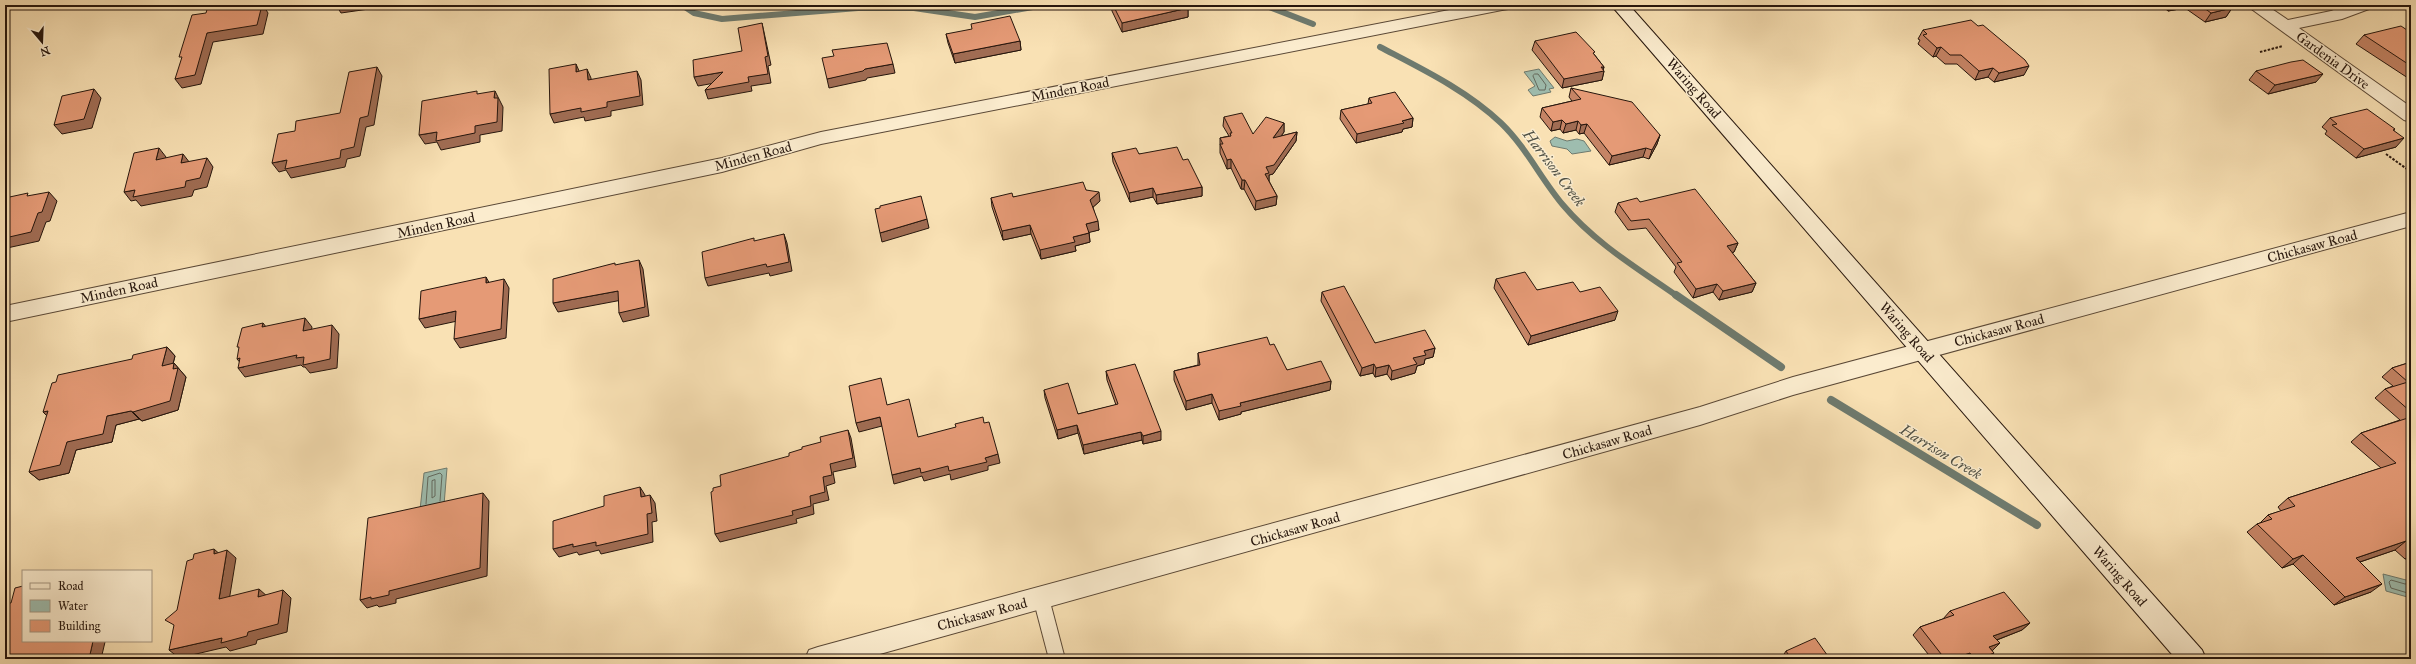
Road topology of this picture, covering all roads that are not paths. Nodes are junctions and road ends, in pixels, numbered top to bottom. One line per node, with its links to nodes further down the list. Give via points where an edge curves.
1 (1502, 5): 8 (street, Minden Road, via 821,138 722,165)
2 (1620, 5): 9 (street, Waring Road)
3 (2255, 5): 5 (street, Gardenia Drive)
4 (2363, 5): 5 (street, via 2336,15)
5 (2285, 26): 6 (street, Gardenia Drive)
6 (2411, 116)
7 (2406, 226): 9 (street, Chickasaw Road)
8 (5, 314)
9 (1923, 351): 10 (street, Chickasaw Road, via 1793,386 1700,416); 13 (street, Waring Road)
10 (1041, 598): 11 (street, Chickasaw Road); 12 (lane)
11 (818, 659)
12 (1057, 659)
13 (2193, 659)

